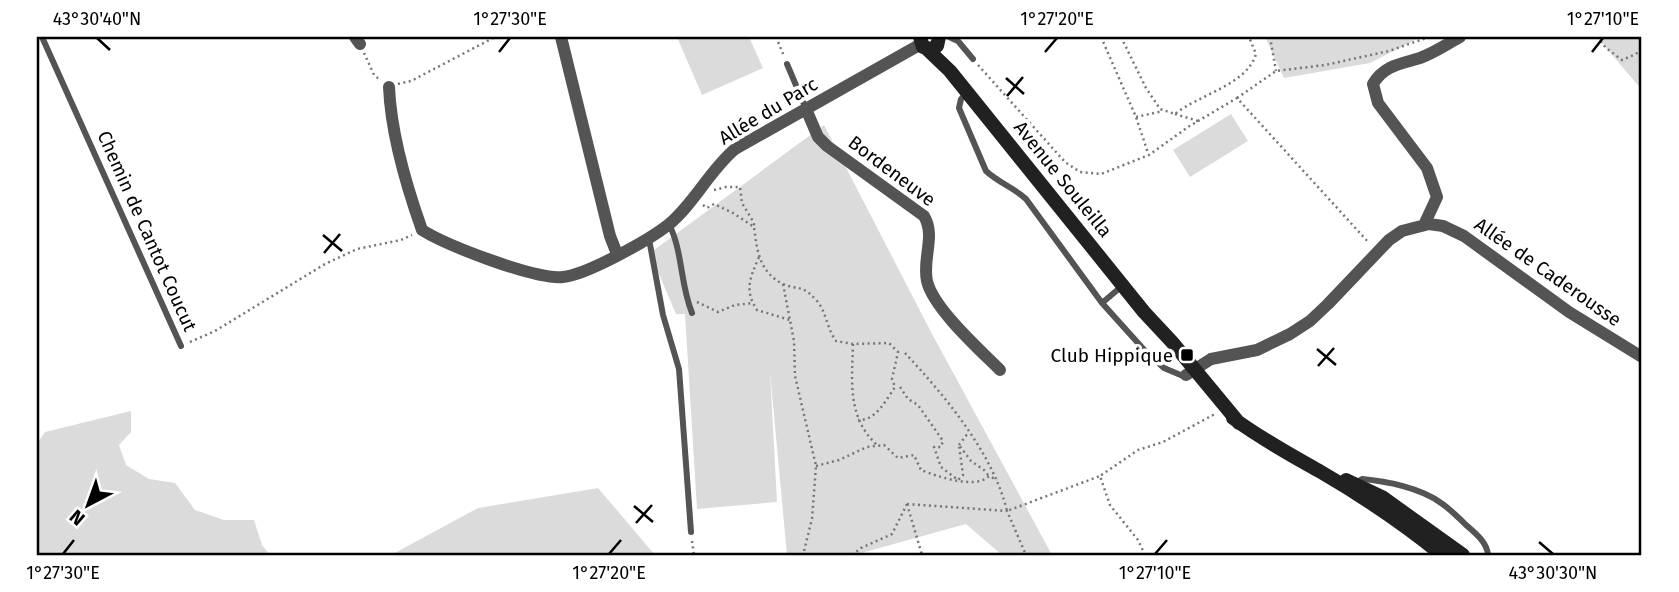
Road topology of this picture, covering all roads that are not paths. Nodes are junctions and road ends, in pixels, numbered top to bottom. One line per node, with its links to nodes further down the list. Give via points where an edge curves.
1 (42, 37): 17 (lane, Chemin de Cantot Coucut)
2 (561, 37): 13 (street)
3 (1460, 37): 11 (street, via 1382,71 1373,84 1378,103 1427,168 1437,197)
4 (932, 41): 5 (lane, via 958,41); 8 (street, Avenue Souleilla); 9 (street, Allée du Parc)
5 (973, 59)
6 (787, 64): 9 (lane)
7 (389, 87): 13 (street, Allée du Parc, via 390,113 422,230 464,251 549,276 578,273)
8 (967, 93): 14 (street, Avenue Souleilla); 15 (lane, via 959,108 986,171 1026,200)
9 (806, 109): 10 (street, Allée du Parc, via 723,159); 19 (street, Bordeneuve, via 827,146 924,216 929,224 925,264 930,290 959,329)
10 (669, 224): 12 (street, Allée du Parc); 16 (lane)
11 (1424, 225): 18 (street, Allée de Caderousse, via 1443,226 1464,236 1569,312); 20 (street, via 1402,231 1376,251 1336,297 1290,334 1256,349 1211,359)
12 (648, 237): 13 (street, Allée du Parc); 23 (lane, via 679,369)
13 (617, 254)
14 (1123, 285): 15 (lane); 20 (street, Avenue Souleilla, via 1165,347)
15 (1102, 303): 20 (lane, via 1164,368 1183,376)
16 (692, 313)
17 (181, 346)
18 (1642, 357)
19 (1000, 370)
20 (1191, 372): 21 (street); 21 (street, via 1220,409)
21 (1240, 423): 22 (street)
22 (1354, 487): 24 (street); 25 (street, via 1405,512); 26 (lane, via 1362,479 1373,480 1439,501 1478,536)
23 (691, 532)
24 (1442, 555)
25 (1463, 555)
26 (1488, 555)

